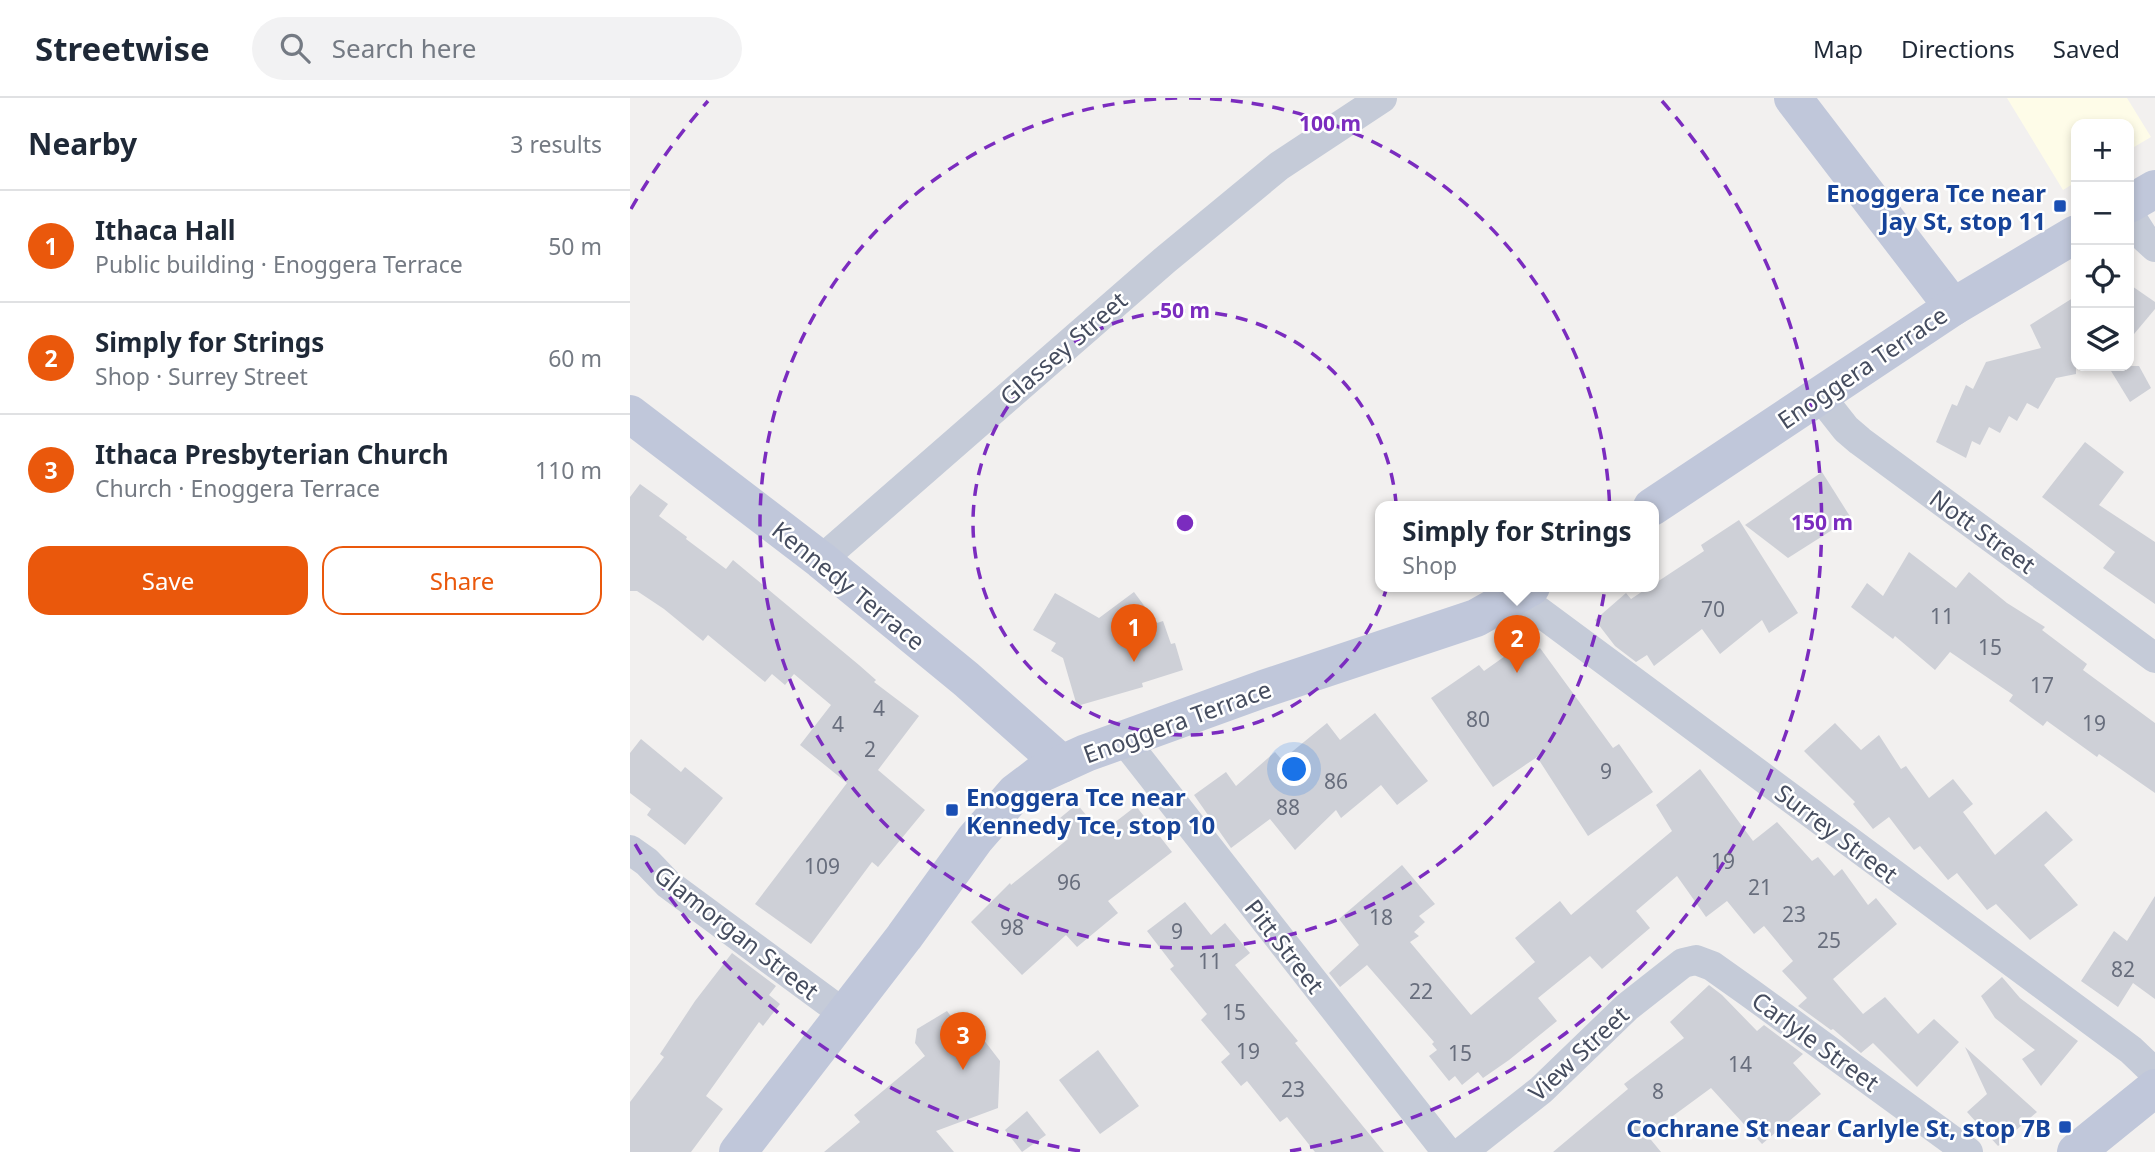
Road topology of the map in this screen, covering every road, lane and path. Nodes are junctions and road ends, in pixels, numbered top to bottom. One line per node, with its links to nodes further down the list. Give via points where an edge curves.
1 (1382, 98): 12 (street, Glassey Street, via 1279,166 1185,243)
2 (1794, 98): 8 (main road)
3 (2155, 189): 4 (main road)
4 (2134, 201)
5 (2134, 222): 7 (street)
6 (2071, 237): 8 (main road, Enoggera Terrace)
7 (2155, 247)
8 (1954, 307): 9 (main road, Enoggera Terrace)
9 (1820, 396): 11 (main road, Enoggera Terrace); 14 (street, Nott Street, via 1860,441)
10 (630, 414): 12 (main road, Kennedy Terrace)
11 (1659, 502)
12 (821, 560): 16 (main road, Kennedy Terrace)
13 (1524, 592): 15 (main road, Enoggera Terrace, via 1476,618); 20 (street, Surrey Street, via 2131,1050)
14 (2155, 658)
15 (1124, 740): 16 (main road, Enoggera Terrace); 23 (street, Pitt Street)
16 (1062, 764): 19 (main road, Enoggera Terrace, via 1040,774 999,810)
17 (639, 856): 19 (street, Glamorgan Street, via 668,884)
18 (1696, 960): 24 (street, View Street, via 1683,963 1627,1007 1541,1090); 25 (street, Carlyle Street, via 1741,986)
19 (843, 1013): 22 (main road, Enoggera Terrace)
20 (2155, 1073)
21 (2155, 1088): 26 (main road)
22 (738, 1152)
23 (1447, 1152)
24 (1462, 1152)
25 (1968, 1152)
26 (2076, 1152)

